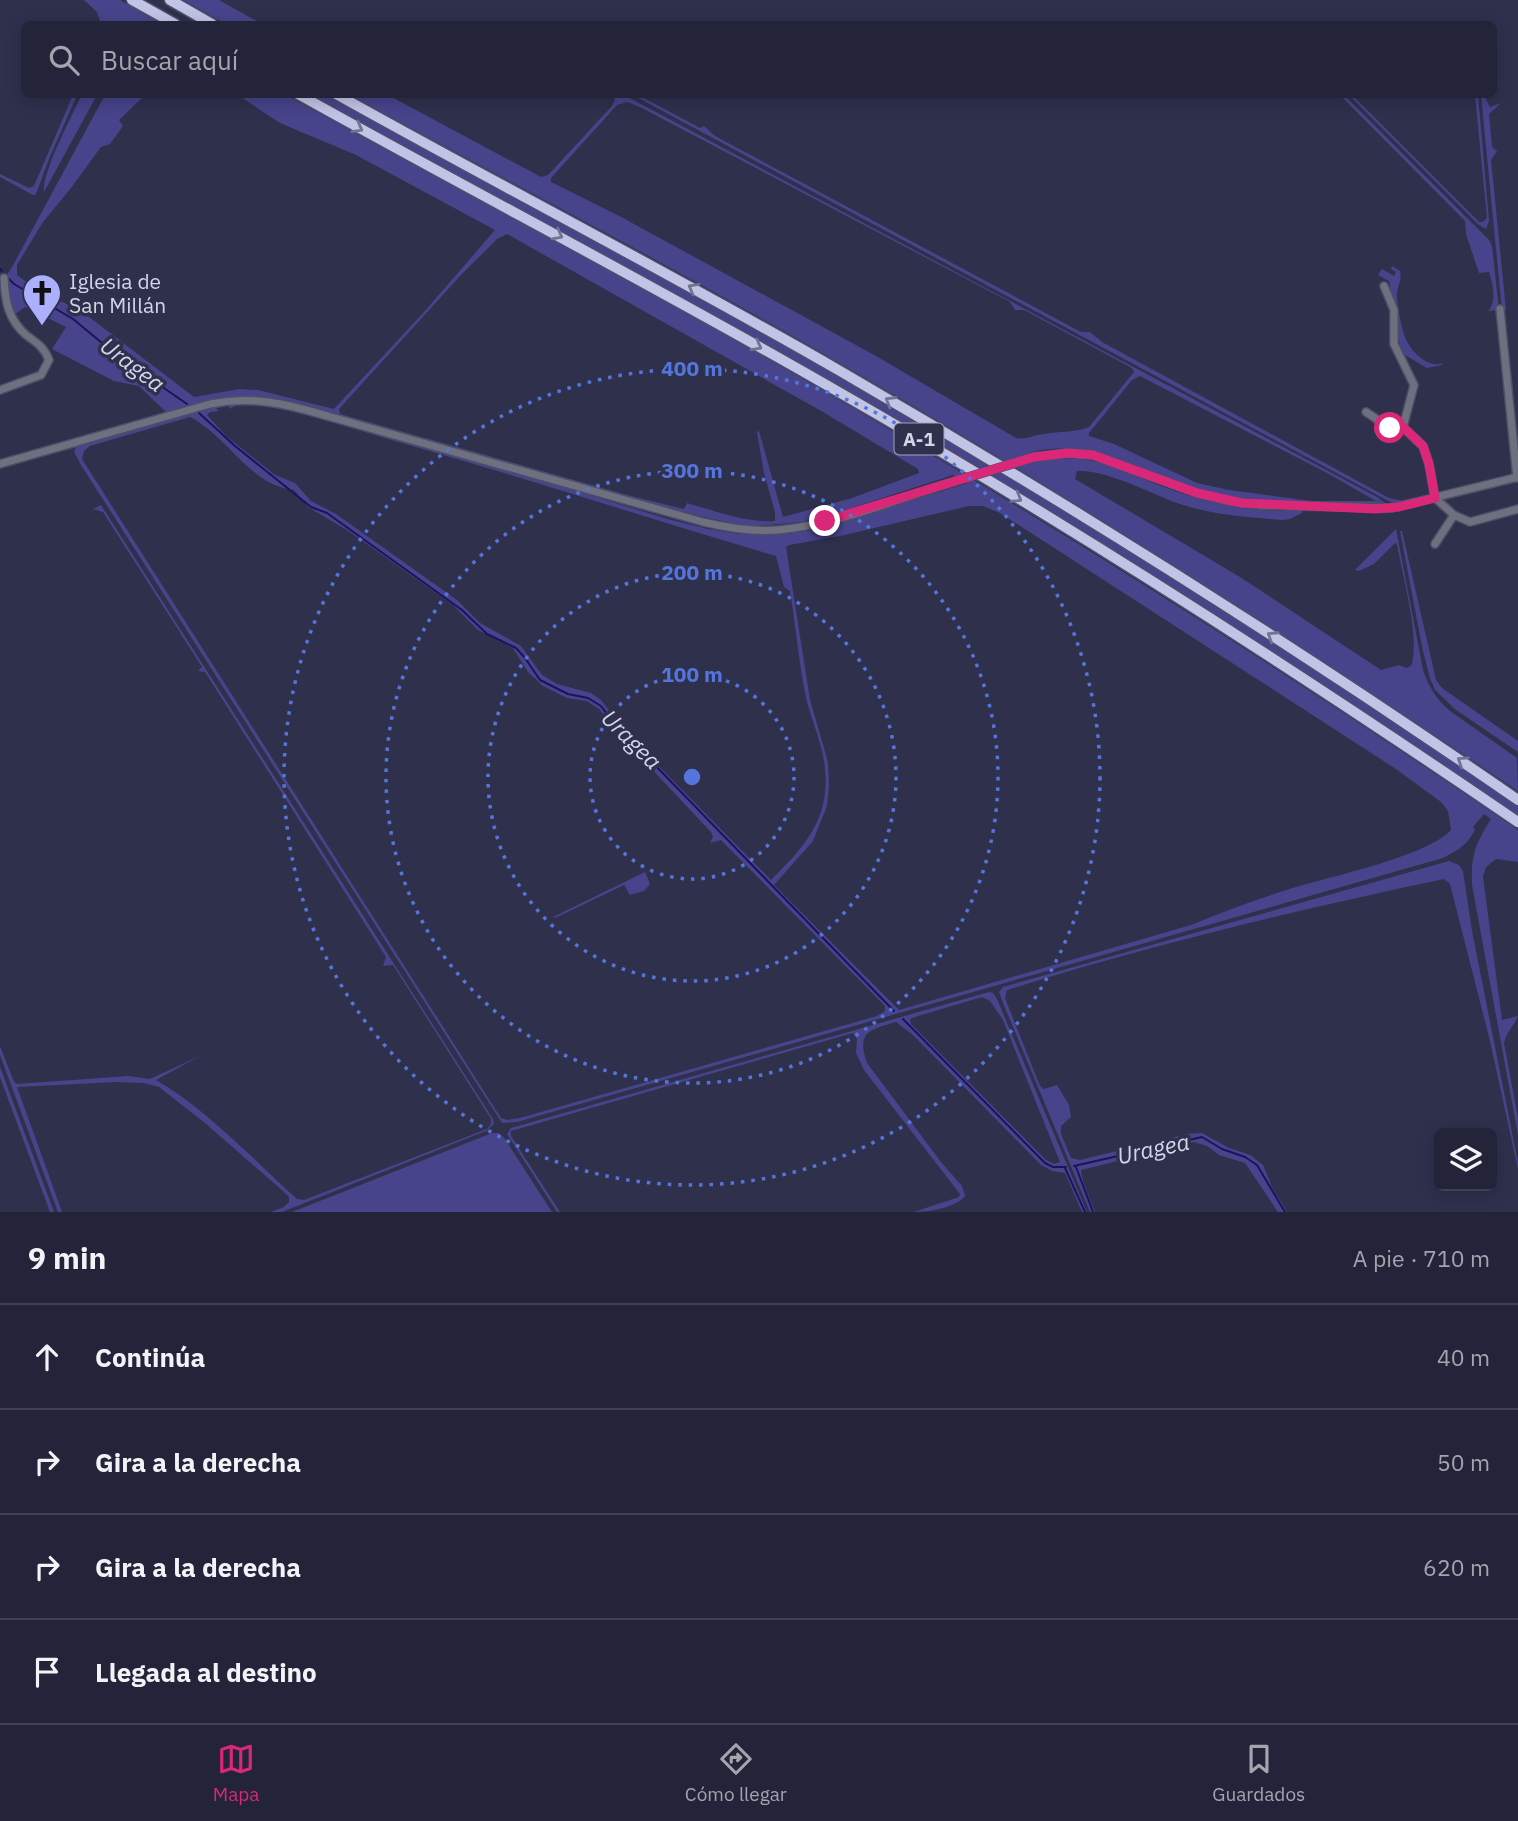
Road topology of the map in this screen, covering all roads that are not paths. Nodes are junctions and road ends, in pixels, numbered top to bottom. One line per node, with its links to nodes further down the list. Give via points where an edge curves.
1 (132, 0): 3 (highway)
2 (170, 0): 4 (highway)
3 (170, 21)
4 (207, 21)
5 (305, 98): 20 (highway, A-1, one-way to 20, via 718,323 950,458 1234,633)
6 (344, 98): 19 (highway, A-1, one-way to 6, via 1256,625 962,443 719,302)
7 (0, 281): 10 (street, via 4,278 9,314 18,328 44,348 49,360 41,375)
8 (1384, 286): 12 (street, via 1394,310 1394,344 1413,385)
9 (1500, 309): 14 (street)
10 (0, 390)
11 (1366, 412): 12 (street, via 1390,428)
12 (1403, 427): 15 (street, via 1423,446)
13 (0, 464): 15 (street, bridge, via 210,404 256,399 737,529 809,525 1034,457 1068,453 1093,455 1188,490 1242,503 1376,509)
14 (1518, 477): 15 (street)
15 (1435, 498): 17 (street)
16 (1518, 509): 17 (street, via 1470,522)
17 (1454, 515): 18 (street)
18 (1435, 544)
19 (1518, 800)
20 (1518, 822)

